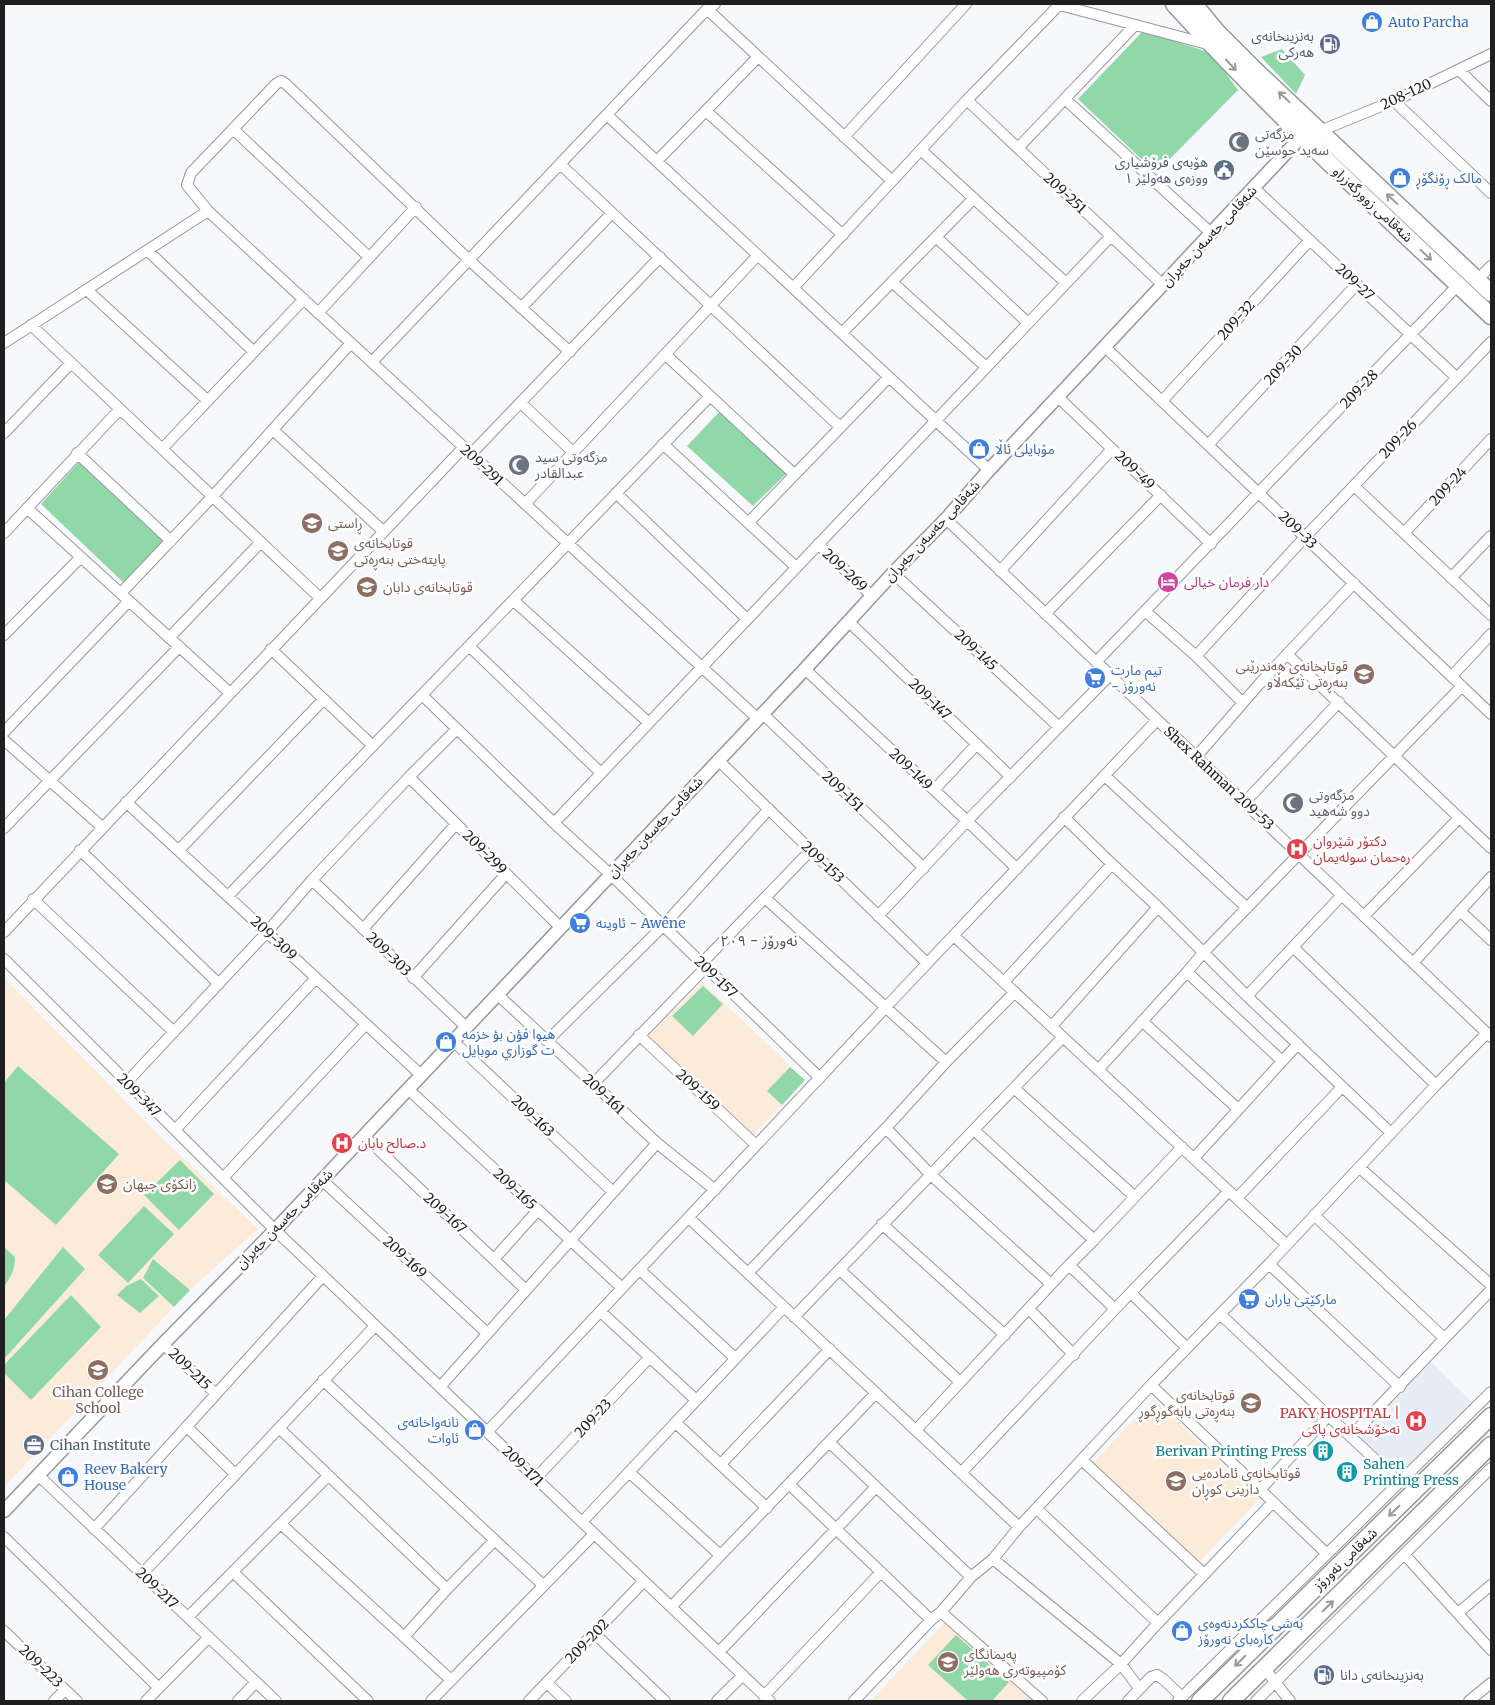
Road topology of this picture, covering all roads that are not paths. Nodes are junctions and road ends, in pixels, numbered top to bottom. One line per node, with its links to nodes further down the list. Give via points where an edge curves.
1 (966, 4): 20 (street)
2 (1056, 4): 3 (street)
3 (1060, 4): 7 (street); 13 (street)
4 (1174, 4): 8 (main road, شەقامی زوورگەزراو)
5 (1194, 4): 19 (main road, شەقامی زوورگەزراو, one-way to 5, via 1217,32)
6 (711, 6): 10 (street); 17 (street)
7 (1135, 25): 8 (street); 12 (street)
8 (1212, 45): 21 (main road, شەقامی زوورگەزراو, one-way to 21)
9 (1491, 54): 11 (street, 208-120)
10 (758, 56): 16 (street); 20 (street)
11 (1459, 70): 14 (street, 208-120); 15 (street)
12 (1065, 99): 22 (street); 33 (street)
13 (967, 100): 22 (street, 209-251); 23 (street)
14 (1394, 101): 19 (street, 208-120); 28 (street)
15 (1491, 101)
16 (706, 112): 24 (street); 34 (street)
17 (607, 115): 24 (street); 25 (street)
18 (233, 129): 30 (street, via 276,84 286,84); 31 (street, 209-291, via 191,173 187,185); 40 (street)
19 (1320, 131): 44 (main road, شەقامی زوورگەزراو, one-way to 19)
20 (844, 137): 26 (street)
21 (1301, 137): 27 (street, شەقامی حەسەن حەیران); 49 (main road, شەقامی زوورگەزراو, one-way to 49)
22 (1018, 148): 35 (street, 209-251)
23 (921, 150): 26 (street); 29 (street)
24 (657, 161): 39 (street)
25 (560, 164): 32 (street); 42 (street)
26 (892, 181): 34 (street)
27 (1254, 188): 33 (street, شەقامی حەسەن حەیران); 37 (street, 209-27)
28 (1491, 193)
29 (974, 198): 36 (street); 46 (street)
30 (416, 207): 40 (street); 42 (street)
31 (208, 211): 38 (street); 53 (street, 209-291)
32 (612, 213): 41 (street); 55 (street)
33 (1211, 233): 48 (street, شەقامی حەسەن حەیران)
34 (843, 235): 50 (street)
35 (1110, 236): 46 (street); 48 (street, 209-251)
36 (936, 237): 45 (street); 58 (street)
37 (1310, 240): 47 (street, 209-27); 77 (street, 209-32)
38 (148, 251): 51 (street); 66 (street)
39 (758, 255): 50 (street); 54 (street)
40 (369, 257): 56 (street)
41 (660, 257): 54 (street); 67 (street)
42 (469, 260): 55 (street); 70 (street)
43 (1491, 266): 44 (street)
44 (1478, 280): 52 (main road, شەقامی زوورگەزراو)
45 (892, 282): 60 (street); 71 (street)
46 (1066, 283): 58 (street)
47 (1358, 284): 61 (street, 209-27); 86 (street, 209-30)
48 (1163, 285): 65 (street, شەقامی حەسەن حەیران)
49 (1458, 285): 57 (main road, شەقامی زوورگەزراو); 61 (street, 209-28)
50 (793, 288): 60 (street)
51 (88, 290): 59 (street); 76 (street)
52 (1491, 293)
53 (304, 300): 56 (street, 209-291); 66 (street)
54 (711, 306): 68 (street); 81 (street)
55 (521, 308): 67 (street)
56 (318, 313): 64 (street, 209-291)
57 (1491, 316)
58 (1028, 323): 71 (street)
59 (31, 325): 63 (street); 69 (street)
60 (842, 333): 72 (street)
61 (1411, 334): 73 (street, 209-27); 96 (street, 209-28)
62 (1491, 342): 73 (street, 209-26)
63 (4, 343)
64 (351, 343): 70 (street, 209-291); 82 (street)
65 (1105, 347): 75 (street, شەقامی حەسەن حەیران); 77 (street, 209-33)
66 (254, 352): 76 (street)
67 (570, 352): 78 (street)
68 (666, 355): 74 (street); 90 (street)
69 (71, 362): 79 (street); 83 (street)
70 (372, 362): 89 (street, 209-291)
71 (986, 368): 80 (street)
72 (889, 377): 80 (street); 81 (street)
73 (1456, 377): 94 (street, 209-26)
74 (710, 396): 85 (street); 93 (street)
75 (1058, 397): 88 (street, 209-49); 92 (street, شەقامی حەسەن حەیران)
76 (208, 401): 87 (street)
77 (1162, 401): 86 (street, 209-33)
78 (521, 403): 89 (street); 90 (street)
79 (120, 409): 87 (street); 91 (street)
80 (936, 420): 92 (street); 111 (street)
81 (840, 427): 93 (street)
82 (274, 430): 98 (street); 103 (street)
83 (4, 433)
84 (1491, 439): 105 (street, 209-24)
85 (663, 444): 95 (street); 102 (street)
86 (1208, 445): 96 (street, 209-33)
87 (162, 449): 98 (street)
88 (1112, 449): 97 (street, 209-49); 115 (street)
89 (467, 451): 99 (street, 209-291); 103 (street)
90 (574, 452): 99 (street)
91 (77, 453): 100 (street); 108 (street)
92 (989, 470): 101 (street, شەقامی حەسەن حەیران)
93 (794, 474): 102 (street)
94 (1354, 486): 105 (street); 107 (street, 209-26)
95 (616, 493): 110 (street); 127 (street)
96 (1259, 493): 107 (street, 209-33); 112 (street, 209-28)
97 (1160, 495): 112 (street, 209-49); 125 (street)
98 (213, 496): 108 (street); 109 (street)
99 (525, 504): 110 (street, 209-291)
100 (27, 508): 104 (street); 113 (street)
101 (946, 519): 115 (street, Shex Rahman 209-53); 116 (street, شەقامی حەسەن حەیران)
102 (748, 523): 114 (street)
103 (383, 531): 121 (street)
104 (4, 533)
105 (1404, 533): 117 (street)
106 (1491, 536): 117 (street)
107 (1305, 537): 118 (street, 209-33); 136 (street, 209-26)
108 (170, 541): 119 (street)
109 (261, 542): 121 (street); 131 (street)
110 (568, 543): 122 (street); 138 (street, 209-291)
111 (818, 544): 114 (street); 120 (street, 209-269)
112 (1211, 544): 124 (street, 209-28)
113 (80, 557): 119 (street); 130 (street)
114 (796, 568): 127 (street)
115 (1000, 571): 125 (street, Shex Rahman 209-53)
116 (893, 573): 120 (street, شەقامی حەسەن حەیران); 152 (street, 209-145)
117 (1452, 578): 126 (street)
118 (1354, 583): 135 (street); 141 (street, 209-33)
119 (121, 593): 123 (street)
120 (872, 596): 128 (street, شەقامی حەسەن حەیران)
121 (320, 598): 134 (street)
122 (513, 600): 132 (street); 151 (street)
123 (129, 601): 131 (street); 154 (street)
124 (1145, 610): 136 (street); 137 (street, 209-28)
125 (1045, 614): 137 (street, Shex Rahman 209-53)
126 (1491, 615)
127 (748, 618): 138 (street)
128 (848, 621): 139 (street, شەقامی حەسەن حەیران); 156 (street, 209-147)
129 (1491, 634): 141 (street)
130 (4, 635)
131 (169, 638): 133 (street)
132 (469, 646): 144 (street); 161 (street)
133 (179, 647): 143 (street); 165 (street)
134 (271, 649): 143 (street); 145 (street)
135 (1287, 654): 146 (street); 147 (street)
136 (1196, 656): 147 (street)
137 (1096, 662): 140 (street, Shex Rahman 209-53)
138 (702, 667): 149 (street, 209-291); 151 (street)
139 (804, 669): 149 (street, شەقامی حەسەن حەیران); 166 (street, 209-149)
140 (1110, 675): 150 (street, Shex Rahman 209-53); 152 (street)
141 (1452, 676): 142 (street, 209-33)
142 (1462, 686): 148 (street, 209-33); 158 (street)
143 (230, 693): 167 (street)
144 (422, 695): 153 (street, 209-157); 157 (street)
145 (324, 699): 157 (street); 179 (street)
146 (1339, 702): 158 (street); 168 (street)
147 (1243, 703): 159 (street)
148 (1491, 714)
149 (760, 716): 160 (street, شەقامی حەسەن حەیران); 183 (street, 209-151)
150 (1157, 720): 159 (street, Shex Rahman 209-53); 163 (street)
151 (649, 723): 161 (street)
152 (1059, 727): 162 (street)
153 (457, 729): 164 (street); 173 (street, 209-157)
154 (4, 732)
155 (4, 740): 165 (street)
156 (977, 744): 162 (street, 209-147); 166 (street)
157 (373, 746): 190 (street)
158 (1394, 756): 171 (street); 181 (street)
159 (1196, 757): 168 (street, Shex Rahman 209-53)
160 (718, 760): 169 (street, 209-153); 186 (street, شەقامی حەسەن حەیران)
161 (601, 773): 173 (street)
162 (1012, 776): 172 (street)
163 (1105, 776): 170 (street); 194 (street)
164 (409, 777): 174 (street, 209-299); 188 (street)
165 (49, 780): 175 (street); 176 (street)
166 (934, 790): 172 (street, 209-149)
167 (126, 802): 175 (street); 179 (street, 209-309)
168 (1245, 802): 181 (street, Shex Rahman 209-53)
169 (769, 809): 180 (street, 209-153); 198 (street)
170 (1064, 817): 182 (street); 184 (street)
171 (1459, 818): 177 (street); 197 (street)
172 (968, 820): 183 (street); 184 (street, 209-149)
173 (554, 823): 186 (street, 209-157)
174 (456, 824): 185 (street, 209-299); 200 (street)
175 (102, 827): 178 (street)
176 (4, 828)
177 (1491, 848)
178 (80, 850): 192 (street); 215 (street)
179 (179, 850): 190 (street, 209-309)
180 (811, 850): 191 (street); 196 (street, 209-153)
181 (1299, 854): 189 (street, Shex Rahman 209-53); 194 (street)
182 (1112, 864): 193 (street); 214 (street)
183 (924, 868): 196 (street)
184 (1017, 869): 203 (street)
185 (506, 874): 199 (street, 209-299); 213 (street)
186 (611, 875): 198 (street, 209-157); 199 (street, شەقامی حەسەن حەیران)
187 (1491, 877): 195 (street)
188 (312, 880): 200 (street, 209-303); 202 (street)
189 (1342, 895): 197 (street, Shex Rahman 209-53); 205 (street)
190 (228, 896): 202 (street, 209-309)
191 (765, 898): 210 (street); 219 (street)
192 (33, 899): 201 (street); 224 (street)
193 (1158, 907): 206 (street); 222 (street)
194 (1247, 908): 206 (street)
195 (1460, 911): 204 (street); 209 (street)
196 (878, 916): 208 (street, 209-153)
197 (1364, 916): 209 (street, Shex Rahman 209-53)
198 (663, 926): 210 (street, 209-157); 229 (street)
199 (560, 927): 217 (street, شەقامی حەسەن حەیران)
200 (363, 929): 213 (street, 209-303)
201 (4, 932)
202 (267, 932): 212 (street, 209-309); 215 (street)
203 (954, 936): 208 (street); 214 (street)
204 (1491, 940)
205 (1293, 947): 218 (street); 238 (street)
206 (1203, 953): 211 (street); 218 (street)
207 (4, 960): 236 (street, 209-347)
208 (927, 963): 219 (street)
209 (1413, 963): 226 (street, Shex Rahman 209-53)
210 (704, 965): 225 (street); 235 (street, 209-157)
211 (1188, 972): 220 (street); 231 (street)
212 (316, 978): 221 (street, 209-309); 244 (street)
213 (413, 978): 223 (street, 209-303)
214 (1004, 982): 216 (street)
215 (219, 984): 224 (street)
216 (1015, 992): 222 (street); 232 (street)
217 (497, 994): 223 (street, شەقامی حەسەن حەیران); 229 (street, 209-161)
218 (1247, 996): 230 (street)
219 (886, 1006): 232 (street); 235 (street)
220 (1142, 1021): 233 (street); 242 (street)
221 (366, 1024): 234 (street, 209-309); 254 (street)
222 (1052, 1026): 227 (street)
223 (466, 1027): 228 (street, شەقامی حەسەن حەیران)
224 (174, 1032): 236 (street)
225 (639, 1035): 237 (street); 249 (street, 209-159)
226 (1489, 1035): 238 (street)
227 (1063, 1037): 233 (street); 240 (street)
228 (454, 1040): 234 (street, شەقامی حەسەن حەیران); 258 (street, 209-163)
229 (548, 1041): 237 (street, 209-161)
230 (1298, 1044): 231 (street); 239 (street)
231 (1282, 1061): 242 (street)
232 (946, 1062): 243 (street)
233 (1098, 1070): 250 (street)
234 (421, 1075): 241 (street, شەقامی حەسەن حەیران)
235 (820, 1078): 249 (street)
236 (127, 1082): 244 (street, 209-347)
237 (594, 1084): 248 (street, 209-161)
238 (1436, 1085): 246 (street)
239 (1342, 1087): 246 (street); 260 (street)
240 (1014, 1088): 245 (street); 259 (street)
241 (408, 1089): 247 (street, شەقامی حەسەن حەیران); 261 (street, 209-165)
242 (1238, 1109): 251 (street)
243 (886, 1128): 253 (street); 274 (street)
244 (175, 1130): 254 (street, 209-347)
245 (974, 1130): 253 (street); 267 (street)
246 (1391, 1133): 252 (street)
247 (364, 1136): 255 (street, شەقامی حەسەن حەیران); 269 (street, 209-167)
248 (657, 1143): 256 (street, 209-161); 258 (street)
249 (756, 1145): 256 (street)
250 (1182, 1147): 251 (street); 259 (street)
251 (1194, 1158): 257 (street)
252 (1360, 1168): 262 (street); 277 (street)
253 (930, 1174): 264 (street); 276 (street)
254 (223, 1178): 265 (street, 209-347)
255 (322, 1180): 265 (street, شەقامی حەسەن حەیران); 289 (street, 209-169)
256 (715, 1190): 263 (street)
257 (1229, 1191): 260 (street); 281 (street)
258 (613, 1192): 266 (street)
259 (1134, 1196): 267 (street)
260 (1237, 1198): 268 (street)
261 (538, 1210): 266 (street, 209-165); 269 (street)
262 (1314, 1215): 268 (street); 291 (street)
263 (689, 1218): 272 (street); 274 (street)
264 (882, 1224): 273 (street); 290 (street)
265 (275, 1230): 275 (street, 209-171); 292 (street, شەقامی حەسەن حەیران)
266 (570, 1240): 278 (street, 209-165); 279 (street)
267 (1094, 1240): 271 (street)
268 (1287, 1245): 270 (street)
269 (494, 1259): 279 (street, 209-167)
270 (1269, 1264): 286 (street); 301 (street)
271 (1069, 1265): 276 (street); 284 (street)
272 (640, 1270): 278 (street); 297 (street)
273 (840, 1270): 287 (street); 299 (street)
274 (748, 1273): 282 (street)
275 (324, 1276): 288 (street, 209-171); 305 (street)
276 (1051, 1284): 283 (street)
277 (1491, 1286)
278 (622, 1288): 285 (street)
279 (526, 1290): 289 (street)
280 (1491, 1290): 291 (street)
281 (1131, 1293): 284 (street); 293 (street)
282 (784, 1307): 287 (street); 297 (street)
283 (1029, 1309): 290 (street); 295 (street)
284 (1115, 1309): 295 (street)
285 (601, 1312): 296 (street); 313 (street)
286 (1220, 1314): 293 (street); 307 (street)
287 (794, 1317): 294 (street)
288 (376, 1326): 298 (street); 302 (street, 209-171)
289 (487, 1333): 302 (street)
290 (1005, 1335): 299 (street)
291 (1444, 1338): 301 (street)
292 (164, 1344): 305 (street, 209-215); 324 (street, شەقامی حەسەن حەیران)
293 (1188, 1348): 300 (street)
294 (830, 1349): 304 (street); 318 (street)
295 (1074, 1355): 321 (street)
296 (650, 1357): 306 (street); 326 (street, 209-23)
297 (735, 1358): 306 (street)
298 (323, 1380): 311 (street); 343 (street)
299 (960, 1382): 312 (street)
300 (1151, 1385): 317 (street); 331 (street)
301 (1400, 1386): 314 (street)
302 (440, 1387): 313 (street, 209-171)
303 (1491, 1392): 322 (street)
304 (876, 1393): 312 (street); 315 (street)
305 (216, 1394): 310 (street)
306 (696, 1400): 309 (street)
307 (1329, 1415): 314 (street); 331 (street)
308 (1491, 1416): 329 (main road, شەقامی نەورۆز)
309 (676, 1423): 318 (street); 320 (street)
310 (187, 1427): 323 (street); 339 (street)
311 (279, 1428): 323 (street); 325 (street)
312 (916, 1430): 321 (street)
313 (487, 1432): 326 (street, 209-171)
314 (1351, 1436): 327 (street)
315 (829, 1442): 328 (street); 330 (street)
316 (1491, 1445): 372 (main road, شەقامی نەورۆز, one-way to 316)
317 (1082, 1460): 334 (street); 351 (street)
318 (721, 1464): 333 (street)
319 (1491, 1468): 345 (street)
320 (629, 1472): 336 (street); 346 (street)
321 (961, 1473): 338 (street)
322 (1408, 1473): 327 (street); 329 (street)
323 (236, 1474): 350 (street)
324 (38, 1475): 335 (street, شەقامی حەسەن حەیران); 339 (street, 209-217)
325 (328, 1476): 337 (street); 356 (street)
326 (536, 1478): 336 (street, 209-171)
327 (1399, 1482): 344 (street)
328 (789, 1484): 333 (street); 340 (street)
329 (1421, 1486): 363 (main road, شەقامی نەورۆز, one-way to 363)
330 (875, 1488): 340 (street); 352 (street)
331 (1260, 1490): 332 (street)
332 (1273, 1502): 344 (street); 351 (street)
333 (767, 1508): 346 (street)
334 (1037, 1509): 338 (street); 362 (street)
335 (4, 1512)
336 (582, 1522): 341 (street, 209-171)
337 (281, 1524): 348 (street); 367 (street)
338 (1019, 1527): 347 (street)
339 (94, 1529): 350 (street, 209-217)
340 (836, 1529): 349 (street); 370 (street)
341 (594, 1534): 353 (street, 209-171); 354 (street)
342 (4, 1537): 379 (street)
343 (494, 1541): 354 (street); 356 (street)
344 (1327, 1554): 365 (street)
345 (1404, 1554): 359 (street); 377 (street)
346 (720, 1556): 357 (street)
347 (993, 1559): 352 (street); 371 (street)
348 (233, 1572): 360 (street); 389 (street)
349 (881, 1572): 361 (street); 382 (street)
350 (142, 1574): 360 (street, 209-217)
351 (1204, 1574): 362 (street)
352 (971, 1578): 358 (street)
353 (644, 1581): 357 (street, 209-171); 366 (street, 209-202)
354 (543, 1585): 374 (street)
355 (1491, 1585): 359 (street)
356 (448, 1589): 367 (street)
357 (671, 1607): 370 (street, 209-171)
358 (941, 1612): 361 (street); 396 (street)
359 (1458, 1613): 369 (street)
360 (188, 1617): 368 (street, 209-217)
361 (931, 1620): 395 (street)
362 (1158, 1623): 371 (street)
363 (1272, 1629): 365 (main road); 399 (main road, شەقامی نەورۆز, one-way to 399)
364 (4, 1631): 381 (street, 209-223)
365 (1248, 1632): 383 (street)
366 (594, 1633): 376 (street, 209-202); 393 (street)
367 (404, 1637): 374 (street)
368 (209, 1638): 375 (street, 209-217); 379 (street)
369 (1491, 1650)
370 (718, 1652): 373 (street, 209-171)
371 (1121, 1664): 380 (street); 397 (street)
372 (1264, 1668): 377 (street); 400 (main road, شەقامی نەورۆز)
373 (743, 1675): 382 (street, 209-171); 394 (street)
374 (451, 1680): 390 (street)
375 (256, 1682): 387 (street); 388 (street, 209-217)
376 (547, 1683): 391 (street, 209-202); 392 (street)
377 (1275, 1683): 401 (street); 402 (street)
378 (1491, 1683): 403 (street)
379 (159, 1688): 386 (street)
380 (1139, 1688): 383 (street, via 1157,1675); 398 (street)
381 (65, 1690): 384 (street); 385 (street, 209-223)
382 (767, 1698)
383 (1180, 1699)
384 (54, 1701)
385 (77, 1701)
386 (146, 1701)
387 (238, 1701)
388 (276, 1701)
389 (368, 1701)
390 (431, 1701)
391 (529, 1701)
392 (566, 1701)
393 (665, 1701)
394 (717, 1701)
395 (854, 1701)
396 (1042, 1701)
397 (1082, 1701)
398 (1128, 1701)
399 (1200, 1701)
400 (1231, 1701)
401 (1256, 1701)
402 (1290, 1701)
403 (1469, 1701)

